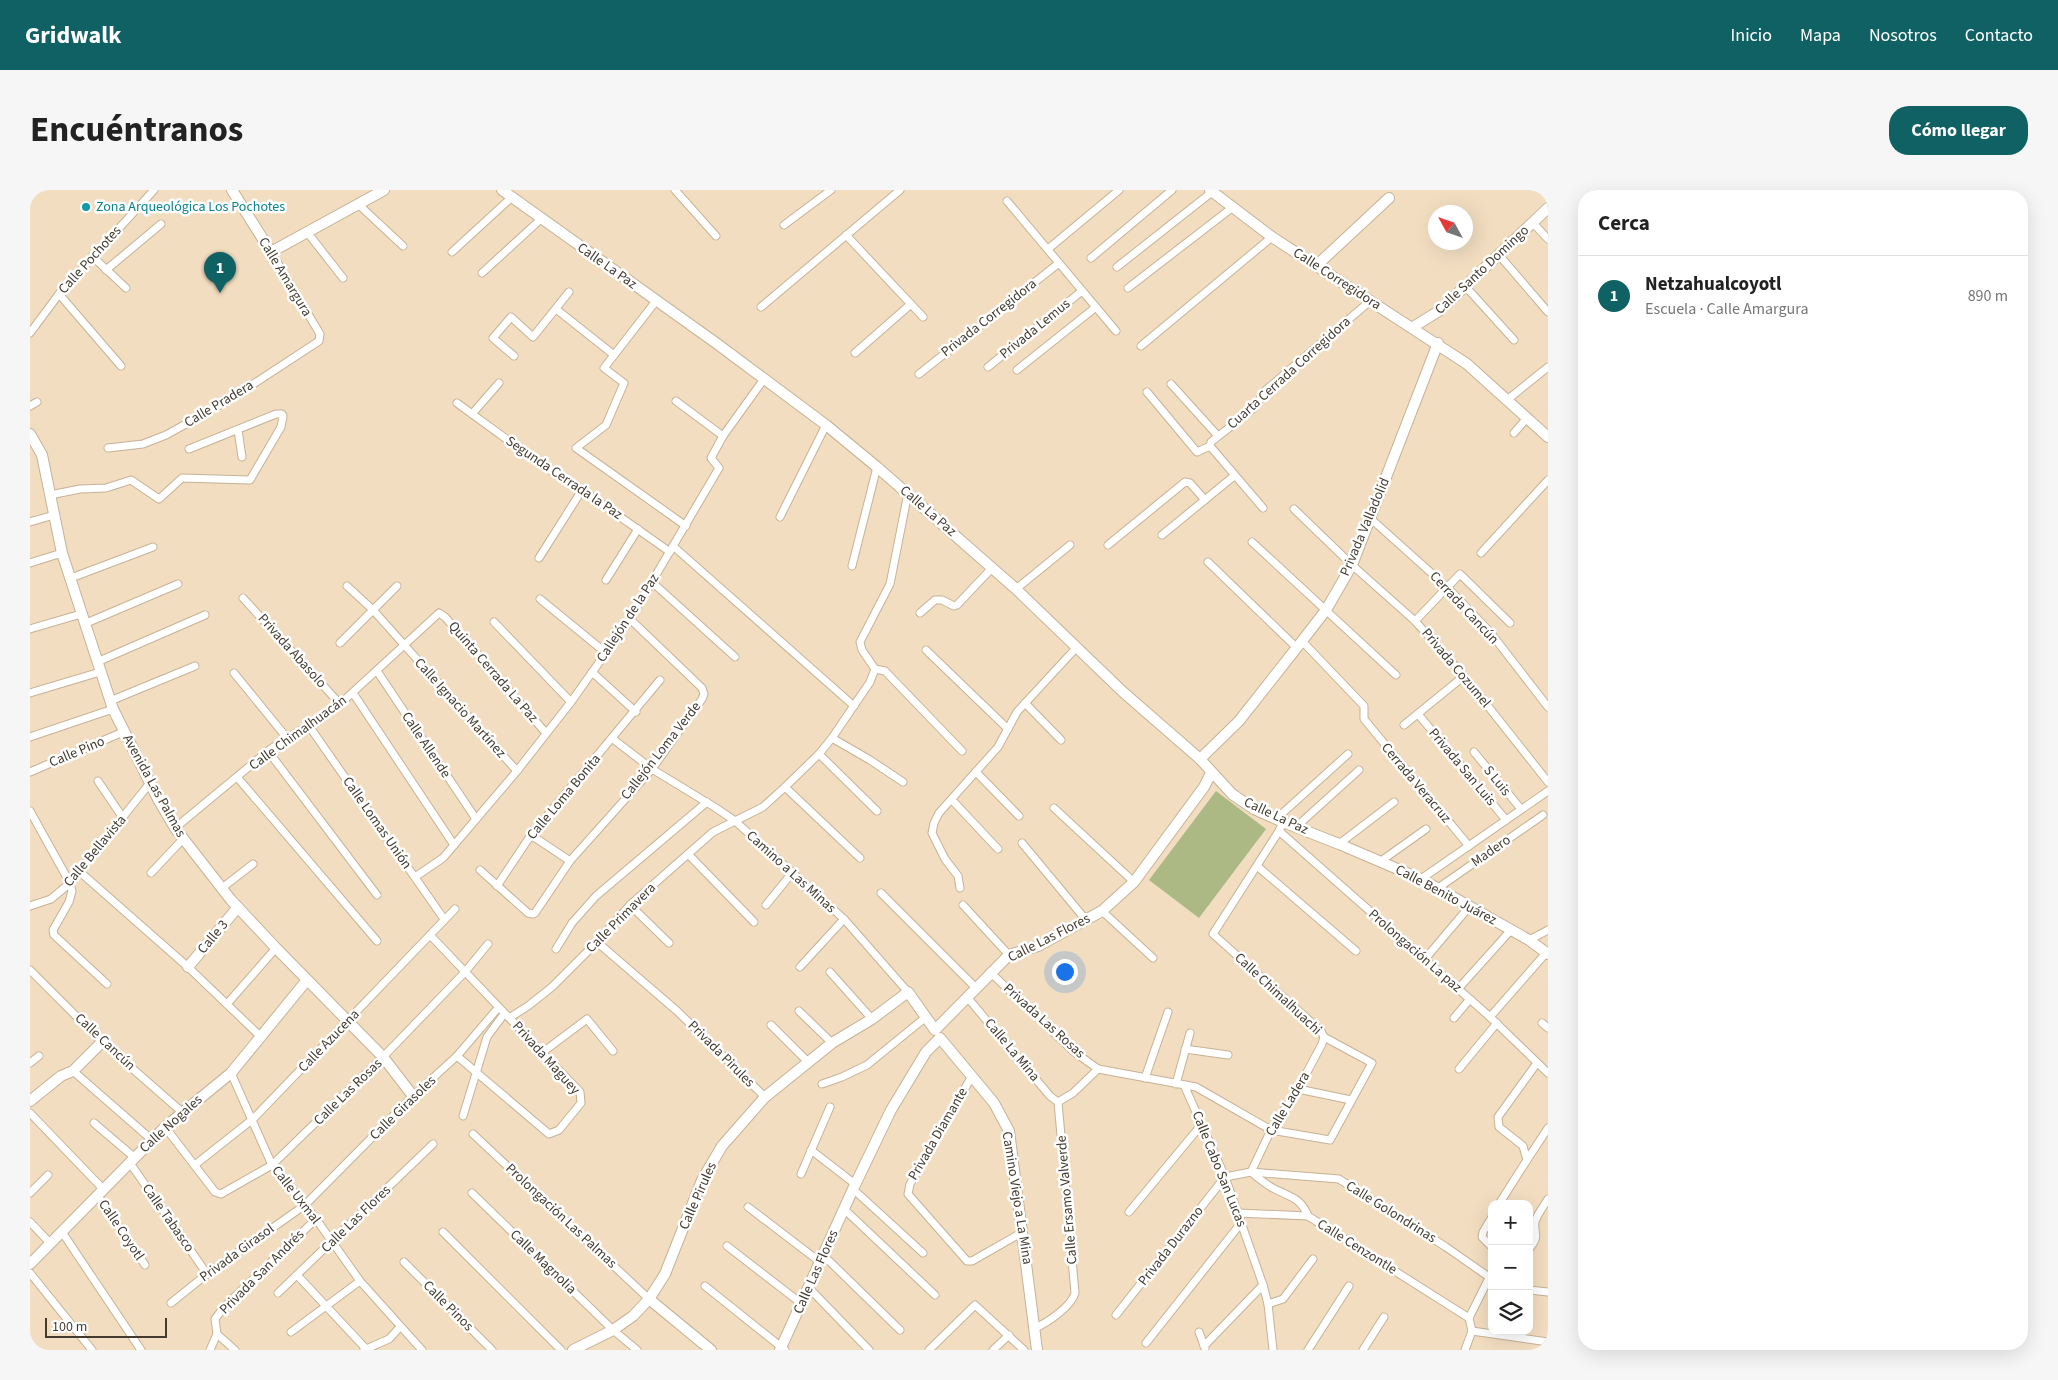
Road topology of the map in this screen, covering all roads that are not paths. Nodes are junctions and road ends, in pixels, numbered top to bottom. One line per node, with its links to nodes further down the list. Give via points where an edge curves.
1 (154, 190): 31 (street, Calle Pochotes)
2 (232, 190): 28 (main road, Calle Amargura)
3 (384, 190): 14 (main road)
4 (502, 190): 11 (main road, Calle La Paz)
5 (675, 190): 23 (street)
6 (831, 190): 20 (street)
7 (900, 190): 22 (street)
8 (1119, 190): 27 (street)
9 (1172, 190): 32 (street)
10 (1211, 191): 15 (main road, Calle Corregidora); 35 (street)
11 (512, 197): 17 (main road, Calle La Paz); 29 (street)
12 (1389, 198): 34 (main road)
13 (1007, 201): 27 (street)
14 (358, 204): 21 (main road); 26 (street)
15 (1233, 207): 24 (main road, Calle Corregidora); 41 (street)
16 (1548, 208): 18 (main road, Calle Santo Domingo)
17 (541, 219): 37 (street); 45 (main road, Calle La Paz)
18 (1533, 223): 25 (street); 30 (main road, Calle Santo Domingo)
19 (161, 224): 36 (street)
20 (784, 225)
21 (306, 232): 28 (main road); 38 (street)
22 (846, 235): 47 (street); 48 (street)
23 (716, 236)
24 (1272, 237): 34 (main road, Calle Corregidora); 59 (street)
25 (1548, 239)
26 (403, 246)
27 (1048, 250): 33 (street)
28 (271, 252): 56 (street, Calle Amargura)
29 (452, 252)
30 (1499, 255): 39 (main road, Calle Santo Domingo); 51 (street)
31 (92, 256): 36 (street); 44 (street, Calle Pochotes)
32 (1091, 258)
33 (1059, 263): 42 (street); 67 (street, Privada Corregidora)
34 (1316, 266): 46 (main road, Calle Corregidora)
35 (1117, 268)
36 (106, 270): 40 (street)
37 (482, 274)
38 (343, 278)
39 (1466, 287): 53 (main road, Calle Santo Domingo, via 1440,311); 57 (street)
40 (126, 288)
41 (1128, 288)
42 (1082, 291): 49 (street); 64 (street, Privada Lemus)
43 (569, 292): 50 (street)
44 (59, 294): 55 (street, Calle Pochotes); 63 (street)
45 (656, 301): 61 (street); 68 (main road, Calle La Paz)
46 (1369, 302): 53 (main road, Calle Corregidora); 82 (street, Cuarta Cerrada Corregidora, via 1266,390 1254,408)
47 (911, 304): 52 (street); 60 (street)
48 (762, 307)
49 (1096, 307): 54 (street); 66 (street)
50 (556, 309): 61 (street); 62 (street, via 533,337 511,318 493,338)
51 (1548, 312)
52 (923, 317)
53 (1413, 327): 58 (main road, Calle Corregidora)
54 (1116, 331)
55 (30, 333)
56 (320, 338): 85 (street, Calle Pradera, via 229,400 166,435 143,444)
57 (1514, 340)
58 (1438, 343): 72 (main road, Calle Corregidora); 99 (main road, Privada Valladolid)
59 (1141, 346)
60 (855, 354)
61 (614, 355): 101 (street, via 604,368 624,383 606,425 576,448)
62 (514, 356)
63 (121, 366)
64 (988, 367)
65 (1548, 367): 72 (street)
66 (1016, 370)
67 (919, 374)
68 (764, 379): 77 (main road, Calle La Paz); 81 (street, Callejón de la Paz)
69 (499, 383): 75 (street)
70 (1171, 384): 82 (street)
71 (1147, 392): 84 (street, via 1197,452)
72 (1507, 400): 76 (main road, Calle Corregidora)
73 (676, 402): 81 (street)
74 (457, 403): 75 (street, Segunda Cerrada la Paz)
75 (472, 414): 91 (street, Segunda Cerrada la Paz)
76 (1527, 418): 79 (street); 83 (main road, Calle Corregidora)
77 (826, 425): 88 (main road, Calle La Paz); 98 (street)
78 (238, 430): 86 (street); 87 (street); 93 (street, via 279,413 284,416 281,428 250,480 182,478 159,499 131,480 106,488)
79 (1514, 432)
80 (30, 434): 93 (main road, Avenida Las Palmas, via 42,455)
81 (723, 436): 101 (street, Callejón de la Paz, via 711,458 719,468)
82 (1218, 436): 84 (street, Cuarta Cerrada Corregidora)
83 (1548, 437)
84 (1210, 446): 89 (street)
85 (108, 448)
86 (189, 449)
87 (242, 457)
88 (877, 467): 92 (main road, Calle La Paz); 115 (street)
89 (1234, 476): 94 (street); 95 (street)
90 (1548, 480): 110 (street)
91 (582, 490): 102 (street, Segunda Cerrada la Paz); 111 (street)
92 (908, 493): 116 (main road, Calle La Paz); 147 (street, via 890,584 860,642)
93 (50, 495): 97 (main road, Avenida Las Palmas)
94 (1205, 500): 103 (street); 106 (street, via 1190,483 1185,482)
95 (1263, 508)
96 (1294, 509): 114 (street, Privada Cozumel)
97 (54, 515): 100 (street); 109 (main road, Avenida Las Palmas)
98 (780, 517)
99 (1370, 518): 114 (main road, Privada Valladolid); 123 (street, Cerrada Cancún)
100 (30, 522)
101 (686, 526): 108 (street, Callejón de la Paz)
102 (638, 529): 108 (street, Segunda Cerrada la Paz); 118 (street)
103 (1162, 535)
104 (1252, 542): 128 (street)
105 (1070, 545): 124 (street)
106 (1108, 545)
107 (153, 548): 117 (street)
108 (672, 549): 119 (street, Callejón de la Paz); 160 (street, Segunda Cerrada la Paz)
109 (62, 553): 113 (street); 117 (main road, Avenida Las Palmas)
110 (1481, 553)
111 (540, 558)
112 (1208, 562): 140 (street)
113 (30, 563)
114 (1352, 565): 128 (main road, Privada Valladolid); 134 (street, Privada Cozumel)
115 (852, 566)
116 (992, 568): 124 (main road, Calle La Paz); 130 (street, via 954,606 935,600)
117 (70, 578): 132 (main road, Avenida Las Palmas)
118 (606, 580)
119 (652, 582): 133 (street, Callejón de la Paz); 144 (street)
120 (178, 584): 132 (street)
121 (347, 586): 127 (street, Calle Ignacio Martínez)
122 (397, 586): 127 (street)
123 (1447, 587): 134 (street); 136 (street, via 1460,574); 161 (street, Cerrada Cancún, via 1490,632)
124 (1016, 589): 141 (main road, Calle La Paz)
125 (243, 598): 158 (street, Privada Abasolo)
126 (540, 599): 143 (street)
127 (373, 610): 138 (street); 139 (street, Calle Ignacio Martínez)
128 (1326, 610): 140 (main road, Privada Valladolid); 151 (street)
129 (439, 613): 139 (street, Calle Chimalhuacán); 168 (street, Quinta Cerrada La Paz)
130 (920, 613)
131 (205, 615): 146 (street)
132 (83, 619): 137 (street); 146 (main road, Avenida Las Palmas)
133 (630, 619): 143 (street, Callejón de la Paz); 180 (street, Callejón Loma Verde, via 702,688 704,694)
134 (1415, 621): 152 (street, Privada Cozumel)
135 (494, 622): 156 (street)
136 (1510, 623)
137 (30, 629)
138 (340, 643)
139 (403, 644): 148 (street, Calle Chimalhuacán); 182 (street, Calle Ignacio Martínez)
140 (1299, 644): 179 (main road, Privada Valladolid, via 1239,720); 215 (street, Cerrada Veracruz, via 1364,706 1364,719)
141 (1076, 648): 157 (street); 179 (main road, Calle La Paz)
142 (926, 650): 166 (street)
143 (606, 653): 149 (street, Callejón de la Paz)
144 (735, 656)
145 (195, 666): 159 (street)
146 (99, 667): 154 (street); 159 (main road, Avenida Las Palmas)
147 (875, 669): 160 (street, Calle Primavera); 175 (street, via 885,671)
148 (376, 671): 155 (street, Calle Chimalhuacán); 203 (street, Calle Allende)
149 (592, 672): 156 (street, Callejón de la Paz); 162 (street)
150 (234, 673): 170 (street)
151 (1396, 674)
152 (1464, 676): 163 (street); 189 (street, Privada Cozumel)
153 (660, 680): 162 (street, Calle Loma Bonita)
154 (30, 693)
155 (353, 693): 158 (street, Calle Chimalhuacán); 213 (street)
156 (570, 702): 168 (street, Callejón de la Paz)
157 (1024, 703): 166 (street); 173 (street)
158 (340, 704): 165 (street, Calle Chimalhuacán)
159 (111, 705): 167 (main road, Avenida Las Palmas); 169 (street)
160 (854, 706): 171 (street, Calle Primavera)
161 (1548, 707)
162 (636, 712): 172 (street, Calle Loma Bonita)
163 (1418, 714): 164 (street); 204 (street, Privada San Luis)
164 (1404, 725)
165 (309, 726): 170 (street, Calle Chimalhuacán); 227 (street, Calle Lomas Unión)
166 (1008, 729): 184 (street, via 998,747)
167 (123, 732): 183 (street, Calle Pino); 190 (main road, Avenida Las Palmas)
168 (546, 733): 182 (street, Callejón de la Paz)
169 (30, 737)
170 (287, 738): 174 (street, Calle Chimalhuacán)
171 (832, 738): 177 (street, Calle Primavera); 188 (street)
172 (613, 739): 180 (street, Camino a Las Minas); 210 (street, Calle Loma Bonita)
173 (1062, 740)
174 (268, 751): 186 (street, Calle Chimalhuacán); 236 (street)
175 (962, 751)
176 (1474, 752): 197 (street, S Luis)
177 (819, 754): 191 (street, Calle Primavera); 199 (street)
178 (1348, 754): 206 (street)
179 (1200, 759): 185 (main road, Calle La Paz)
180 (652, 768): 194 (street, Camino a Las Minas); 219 (street, Callejón Loma Verde)
181 (1359, 770): 207 (street)
182 (517, 771): 203 (street, Callejón de la Paz)
183 (30, 772)
184 (976, 772): 193 (street); 201 (street)
185 (1211, 773): 206 (main road, Calle La Paz, via 1232,794); 229 (main road, Calle Las Flores)
186 (238, 777): 208 (street, Calle Chimalhuacán); 253 (street)
187 (98, 781): 202 (street)
188 (903, 782)
189 (1548, 782)
190 (150, 783): 202 (street, Calle Bellavista); 208 (main road, Avenida Las Palmas)
191 (785, 787): 205 (street, Calle Primavera, via 763,807); 218 (street)
192 (1548, 791): 197 (street)
193 (952, 800): 216 (street); 233 (street, via 939,813 932,833 958,876)
194 (707, 802): 205 (street, Camino a Las Minas); 258 (street, via 596,896 572,923)
195 (1394, 802): 214 (street)
196 (1054, 808): 229 (street)
197 (1521, 810): 204 (street)
198 (30, 811): 230 (street)
199 (876, 811)
200 (1543, 815): 234 (street, Madero)
201 (1019, 816)
202 (123, 818): 224 (street, Calle Bellavista)
203 (476, 819): 213 (street, Callejón de la Paz)
204 (1506, 820): 215 (street)
205 (735, 821): 217 (street, Calle Primavera, via 713,832); 226 (street, Camino a Las Minas)
206 (1279, 824): 207 (main road, Calle La Paz); 222 (street); 263 (street, Prolongación La paz)
207 (1296, 827): 214 (main road, Calle La Paz)
208 (175, 828): 211 (main road, Avenida Las Palmas)
209 (1426, 829): 220 (street)
210 (531, 835): 219 (street); 231 (street, Calle Loma Bonita)
211 (183, 839): 225 (street); 232 (main road, Avenida Las Palmas)
212 (1022, 843): 247 (street)
213 (454, 844): 227 (street, Callejón de la Paz, via 443,858)
214 (1339, 844): 220 (main road, Calle Benito Juárez)
215 (1469, 846): 228 (street)
216 (998, 849)
217 (689, 855): 237 (street, Calle Primavera); 248 (street)
218 (860, 858)
219 (570, 861): 231 (street, Callejón Loma Verde, via 533,914)
220 (1381, 861): 228 (main road, Calle Benito Juárez)
221 (253, 864): 232 (street)
222 (1257, 866): 259 (street); 291 (street, Calle Chimalhuachi, via 1213,934)
223 (480, 870): 231 (street)
224 (80, 872): 230 (street, Calle Bellavista); 264 (street)
225 (151, 873)
226 (792, 873): 238 (street); 246 (street, Camino a Las Minas)
227 (415, 877): 245 (street, Calle Lomas Unión)
228 (1421, 879): 234 (main road, Calle Benito Juárez)
229 (1134, 882): 244 (main road, Calle Las Flores)
230 (70, 883): 239 (street, Calle Bellavista, via 51,898); 271 (street, via 71,897 53,932)
231 (497, 886)
232 (222, 888): 240 (main road, Avenida Las Palmas)
233 (960, 888)
234 (1438, 888): 242 (main road, Calle Benito Juárez)
235 (880, 893): 272 (street)
236 (377, 895)
237 (630, 905): 254 (street, Calle Primavera); 255 (street)
238 (766, 905)
239 (30, 906)
240 (238, 906): 257 (main road, Avenida Las Palmas); 264 (main road, Calle 3)
241 (962, 906): 261 (street)
242 (1469, 907): 249 (main road, Calle Benito Juárez); 263 (street)
243 (455, 909): 245 (street, Calle Azucena)
244 (1102, 911): 247 (main road, Calle Las Flores); 262 (street)
245 (444, 919): 251 (street, Calle Azucena)
246 (844, 919): 265 (street); 274 (street, Camino a Las Minas)
247 (1086, 920): 261 (main road, Calle Las Flores, via 1038,946)
248 (754, 922)
249 (1511, 930): 252 (main road, Calle Benito Juárez); 273 (street)
250 (1548, 930): 252 (street)
251 (430, 935): 267 (street, Privada Maguey); 285 (street, Calle Azucena)
252 (1529, 940): 260 (main road, Calle Benito Juárez)
253 (377, 941)
254 (597, 942): 280 (street, Calle Primavera, via 528,1006); 316 (street, Privada Pirules, via 678,1012)
255 (669, 943)
256 (488, 944): 267 (street, Calle Las Rosas)
257 (276, 948): 270 (main road, Avenida Las Palmas); 277 (street)
258 (556, 949)
259 (1356, 951)
260 (1547, 953): 281 (street)
261 (1009, 955): 269 (main road, Calle Las Flores)
262 (1153, 958)
263 (1425, 959): 273 (street, Prolongación La paz)
264 (188, 967): 277 (street)
265 (800, 967)
266 (30, 970): 292 (street, Calle Cancún)
267 (465, 972): 280 (street, Privada Maguey); 300 (street, Calle Las Rosas)
268 (830, 972): 284 (street)
269 (990, 972): 272 (main road, Calle Las Flores); 304 (street, Privada Las Rosas, via 1073,1051)
270 (307, 980): 285 (main road, Avenida Las Palmas); 290 (main road, Calle Nogales)
271 (107, 984)
272 (976, 988): 275 (main road, Calle Las Flores)
273 (1458, 989): 276 (street, Prolongación La paz)
274 (908, 992): 282 (main road, Camino a Las Minas); 284 (main road, Calle Pirules)
275 (967, 997): 289 (main road, Calle Las Flores); 319 (street, Calle La Mina)
276 (1470, 999): 281 (street, Prolongación La paz); 283 (street)
277 (227, 1004): 290 (street)
278 (799, 1011): 293 (street)
279 (1168, 1012): 311 (street)
280 (503, 1013): 296 (street, Privada Maguey); 299 (street, Calle Girasoles); 309 (street, via 487,1037)
281 (1490, 1017): 286 (street, Prolongación La paz)
282 (926, 1018): 289 (main road, Camino a Las Minas); 312 (street, via 867,1065)
283 (1454, 1018)
284 (872, 1019): 293 (main road, Calle Pirules)
285 (348, 1021): 300 (main road, Avenida Las Palmas); 324 (street, Calle Azucena)
286 (1497, 1023): 303 (street, Prolongación La paz); 305 (street)
287 (771, 1025): 301 (street)
288 (1190, 1033): 294 (street)
289 (938, 1034): 310 (main road, Camino Viejo a La Mina); 342 (main road, Calle Las Flores, via 891,1110)
290 (260, 1036): 307 (main road, Calle Nogales)
291 (1324, 1037): 314 (street, Calle Ladera); 317 (street, Calle Chimalhuachi, via 1372,1063)
292 (102, 1042): 306 (main road); 321 (street, Calle Cancún)
293 (832, 1043): 301 (main road, Calle Pirules)
294 (1185, 1049): 297 (street); 313 (street)
295 (613, 1051): 296 (street, via 587,1019)
296 (543, 1052): 309 (street, Privada Maguey, via 580,1092 582,1099 580,1106 552,1134)
297 (1228, 1055)
298 (38, 1056): 302 (street)
299 (457, 1056): 309 (street); 315 (street, Calle Girasoles)
300 (383, 1057): 315 (main road, Avenida Las Palmas); 337 (street, Calle Las Rosas)
301 (808, 1062): 316 (main road, Calle Pirules)
302 (30, 1063)
303 (1537, 1063): 308 (street, Prolongación La paz); 335 (street, via 1498,1117 1500,1126 1523,1146)
304 (1098, 1069): 311 (street); 319 (street, via 1073,1093)
305 (1460, 1069)
306 (72, 1071): 318 (main road); 331 (street)
307 (231, 1073): 321 (main road, Calle Nogales); 324 (street, Calle Uxmal)
308 (1548, 1073)
309 (476, 1074): 323 (street)
310 (972, 1076): 360 (main road, Camino Viejo a La Mina, via 994,1103 1009,1131); 360 (street, Privada Diamante, via 908,1191 967,1261)
311 (1145, 1078): 313 (street)
312 (822, 1084)
313 (1180, 1084): 326 (street, Calle Cabo San Lucas); 329 (street, Calle Cabo San Lucas, via 1196,1087)
314 (1298, 1088): 317 (street); 329 (street, Calle Ladera)
315 (412, 1096): 348 (street, Calle Girasoles)
316 (765, 1097): 386 (main road, Calle Pirules, via 722,1146 702,1180 665,1274)
317 (1351, 1100): 329 (street, via 1330,1140)
318 (30, 1101)
319 (1058, 1102): 395 (street, Calle Ersamo Valverde, via 1074,1293 1073,1298 1045,1324)
320 (830, 1107): 333 (street)
321 (182, 1112): 327 (main road, Calle Nogales)
322 (30, 1114): 344 (street, Calle Coyotl)
323 (462, 1116)
324 (252, 1119): 336 (street, Calle Azucena); 337 (street, Calle Uxmal)
325 (94, 1122): 334 (street, Calle Tabasco)
326 (1202, 1124): 341 (street, Calle Cabo San Lucas); 351 (street)
327 (165, 1127): 331 (main road, Calle Nogales); 336 (street)
328 (1548, 1128): 335 (street)
329 (1271, 1130): 338 (street, Calle Ladera)
330 (473, 1134): 386 (street, Prolongación Las Palmas)
331 (152, 1140): 334 (main road, Calle Nogales)
332 (433, 1144): 361 (street, Calle Las Flores)
333 (811, 1150): 339 (street); 342 (street)
334 (132, 1160): 344 (main road, Calle Nogales); 374 (street, Calle Tabasco)
335 (1527, 1160): 346 (street)
336 (196, 1164): 337 (street, Calle Las Rosas, via 218,1194)
337 (272, 1165): 348 (street, Calle Uxmal)
338 (1251, 1172): 341 (street, Calle Golondrinas); 353 (street, Calle Cenzontle, via 1296,1199); 373 (street, Calle Golondrinas, via 1339,1179)
339 (801, 1174)
340 (48, 1175): 343 (street)
341 (1225, 1177): 352 (street, Calle Cabo San Lucas); 391 (street, Privada Durazno)
342 (854, 1187): 350 (main road, Calle Las Flores); 366 (street)
343 (30, 1193)
344 (101, 1193): 358 (main road, Calle Nogales); 371 (street, Calle Coyotl)
345 (472, 1194): 396 (street, Calle Magnolia)
346 (1502, 1200)
347 (1548, 1200): 364 (street, via 1536,1218 1537,1234)
348 (305, 1205): 354 (street, Calle Uxmal); 374 (street, Privada Girasol)
349 (748, 1207): 367 (street)
350 (844, 1209): 367 (main road, Calle Las Flores); 385 (street)
351 (1129, 1212)
352 (1238, 1213): 353 (street); 356 (street, Calle Cabo San Lucas)
353 (1308, 1216): 393 (street, Calle Cenzontle)
354 (316, 1219): 361 (street, Calle Uxmal); 401 (street, Privada San Andrés, via 224,1307 215,1319)
355 (30, 1222): 362 (street)
356 (1241, 1223): 377 (street, Calle Cabo San Lucas); 404 (street)
357 (1488, 1224): 363 (street, via 1482,1238)
358 (62, 1232): 362 (main road, Calle Nogales); 408 (street)
359 (443, 1232): 414 (street)
360 (1023, 1232): 395 (main road, Camino Viejo a La Mina)
361 (331, 1242): 375 (street, Calle Las Flores); 376 (street, Calle Uxmal)
362 (50, 1243): 370 (main road, Calle Nogales)
363 (1488, 1243)
364 (1532, 1245)
365 (727, 1246): 388 (street)
366 (923, 1253)
367 (821, 1259): 381 (main road, Calle Las Flores); 397 (street)
368 (1313, 1259): 389 (street, via 1284,1299)
369 (404, 1262): 413 (street, Calle Pinos)
370 (30, 1264)
371 (145, 1265)
372 (30, 1273): 407 (street)
373 (1488, 1273)
374 (207, 1274): 387 (street, Privada Girasol)
375 (297, 1275): 384 (street, Calle Las Flores); 390 (street)
376 (360, 1281): 390 (street); 394 (street, Calle Uxmal)
377 (1263, 1285): 389 (street, Calle Cabo San Lucas); 405 (street)
378 (705, 1286): 406 (street)
379 (1349, 1286): 424 (street)
380 (1488, 1286): 393 (street)
381 (809, 1288): 388 (main road, Calle Las Flores); 418 (street)
382 (1533, 1290): 383 (street)
383 (1548, 1292)
384 (278, 1293)
385 (935, 1295)
386 (649, 1299): 396 (main road, Calle Pirules); 417 (main road)
387 (171, 1303)
388 (802, 1304): 406 (main road, Calle Las Flores)
389 (1268, 1304): 423 (street, Calle Cabo San Lucas)
390 (325, 1305): 399 (street); 411 (street)
391 (1116, 1315)
392 (1384, 1317): 425 (street)
393 (1469, 1318): 398 (street)
394 (400, 1327): 411 (street, via 389,1339); 412 (street, Calle Uxmal)
395 (1035, 1328): 422 (main road, Camino Viejo a La Mina)
396 (613, 1330): 415 (main road, Calle Pirules); 416 (street, Calle Magnolia)
397 (900, 1330)
398 (1472, 1331): 403 (street); 426 (street)
399 (290, 1332)
400 (1199, 1332): 405 (street)
401 (217, 1334): 409 (street); 410 (street, Privada San Andrés)
402 (1009, 1335): 419 (street, via 975,1305); 420 (street); 421 (street)
403 (1548, 1342)
404 (1146, 1343)
405 (1205, 1348)
406 (782, 1349)
407 (92, 1350)
408 (141, 1350)
409 (210, 1350)
410 (235, 1350)
411 (366, 1350)
412 (422, 1350)
413 (492, 1350)
414 (561, 1350)
415 (573, 1350)
416 (637, 1350)
417 (711, 1350)
418 (869, 1350)
419 (929, 1350)
420 (993, 1350)
421 (1024, 1350)
422 (1037, 1350)
423 (1273, 1350)
424 (1308, 1350)
425 (1363, 1350)
426 (1465, 1350)

